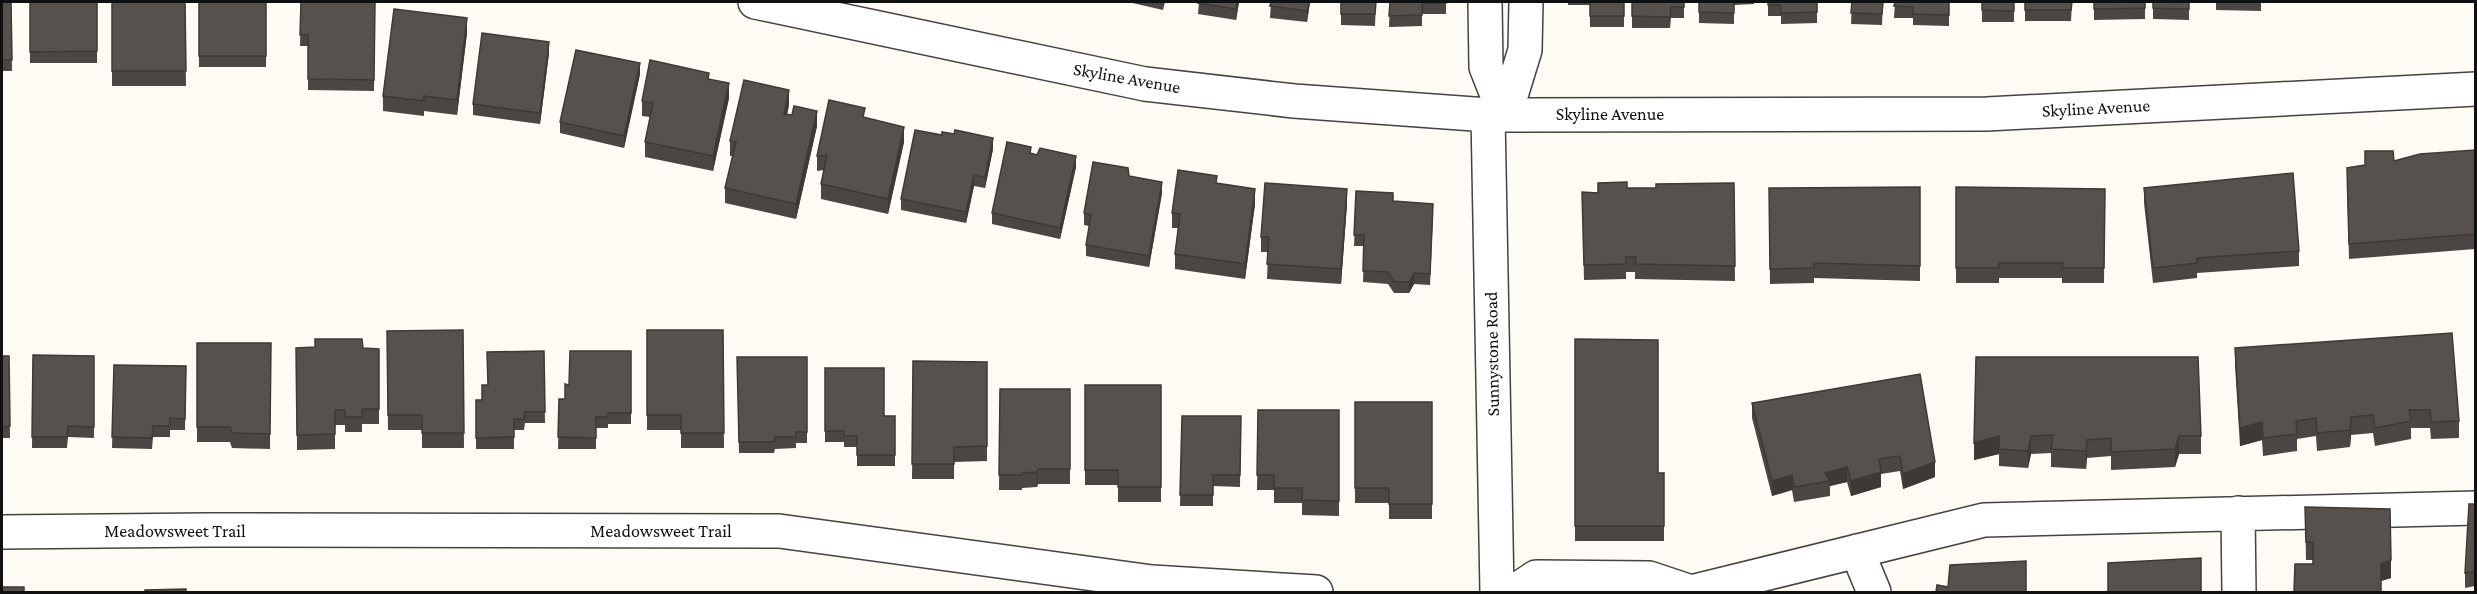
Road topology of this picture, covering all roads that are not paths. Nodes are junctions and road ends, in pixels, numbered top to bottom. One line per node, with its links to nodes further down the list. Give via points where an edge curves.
1 (755, 2): 5 (street, Skyline Avenue, via 1144,84 1294,101)
2 (1485, 2): 5 (street, via 1486,67)
3 (1526, 2): 5 (street, via 1525,50)
4 (2475, 89): 5 (street, Skyline Avenue, via 1987,114)
5 (1496, 115): 11 (street, Sunnystone Road)
6 (2475, 508): 7 (street)
7 (2238, 513): 9 (street, via 1984,520); 15 (street)
8 (2, 532): 10 (street, Meadowsweet Trail, via 779,531 1152,582)
9 (1857, 551): 13 (street); 14 (street)
10 (1316, 592)
11 (1497, 592)
12 (1514, 592): 13 (street, via 1536,577 1649,578)
13 (1691, 592)
14 (1874, 592)
15 (2239, 592)

